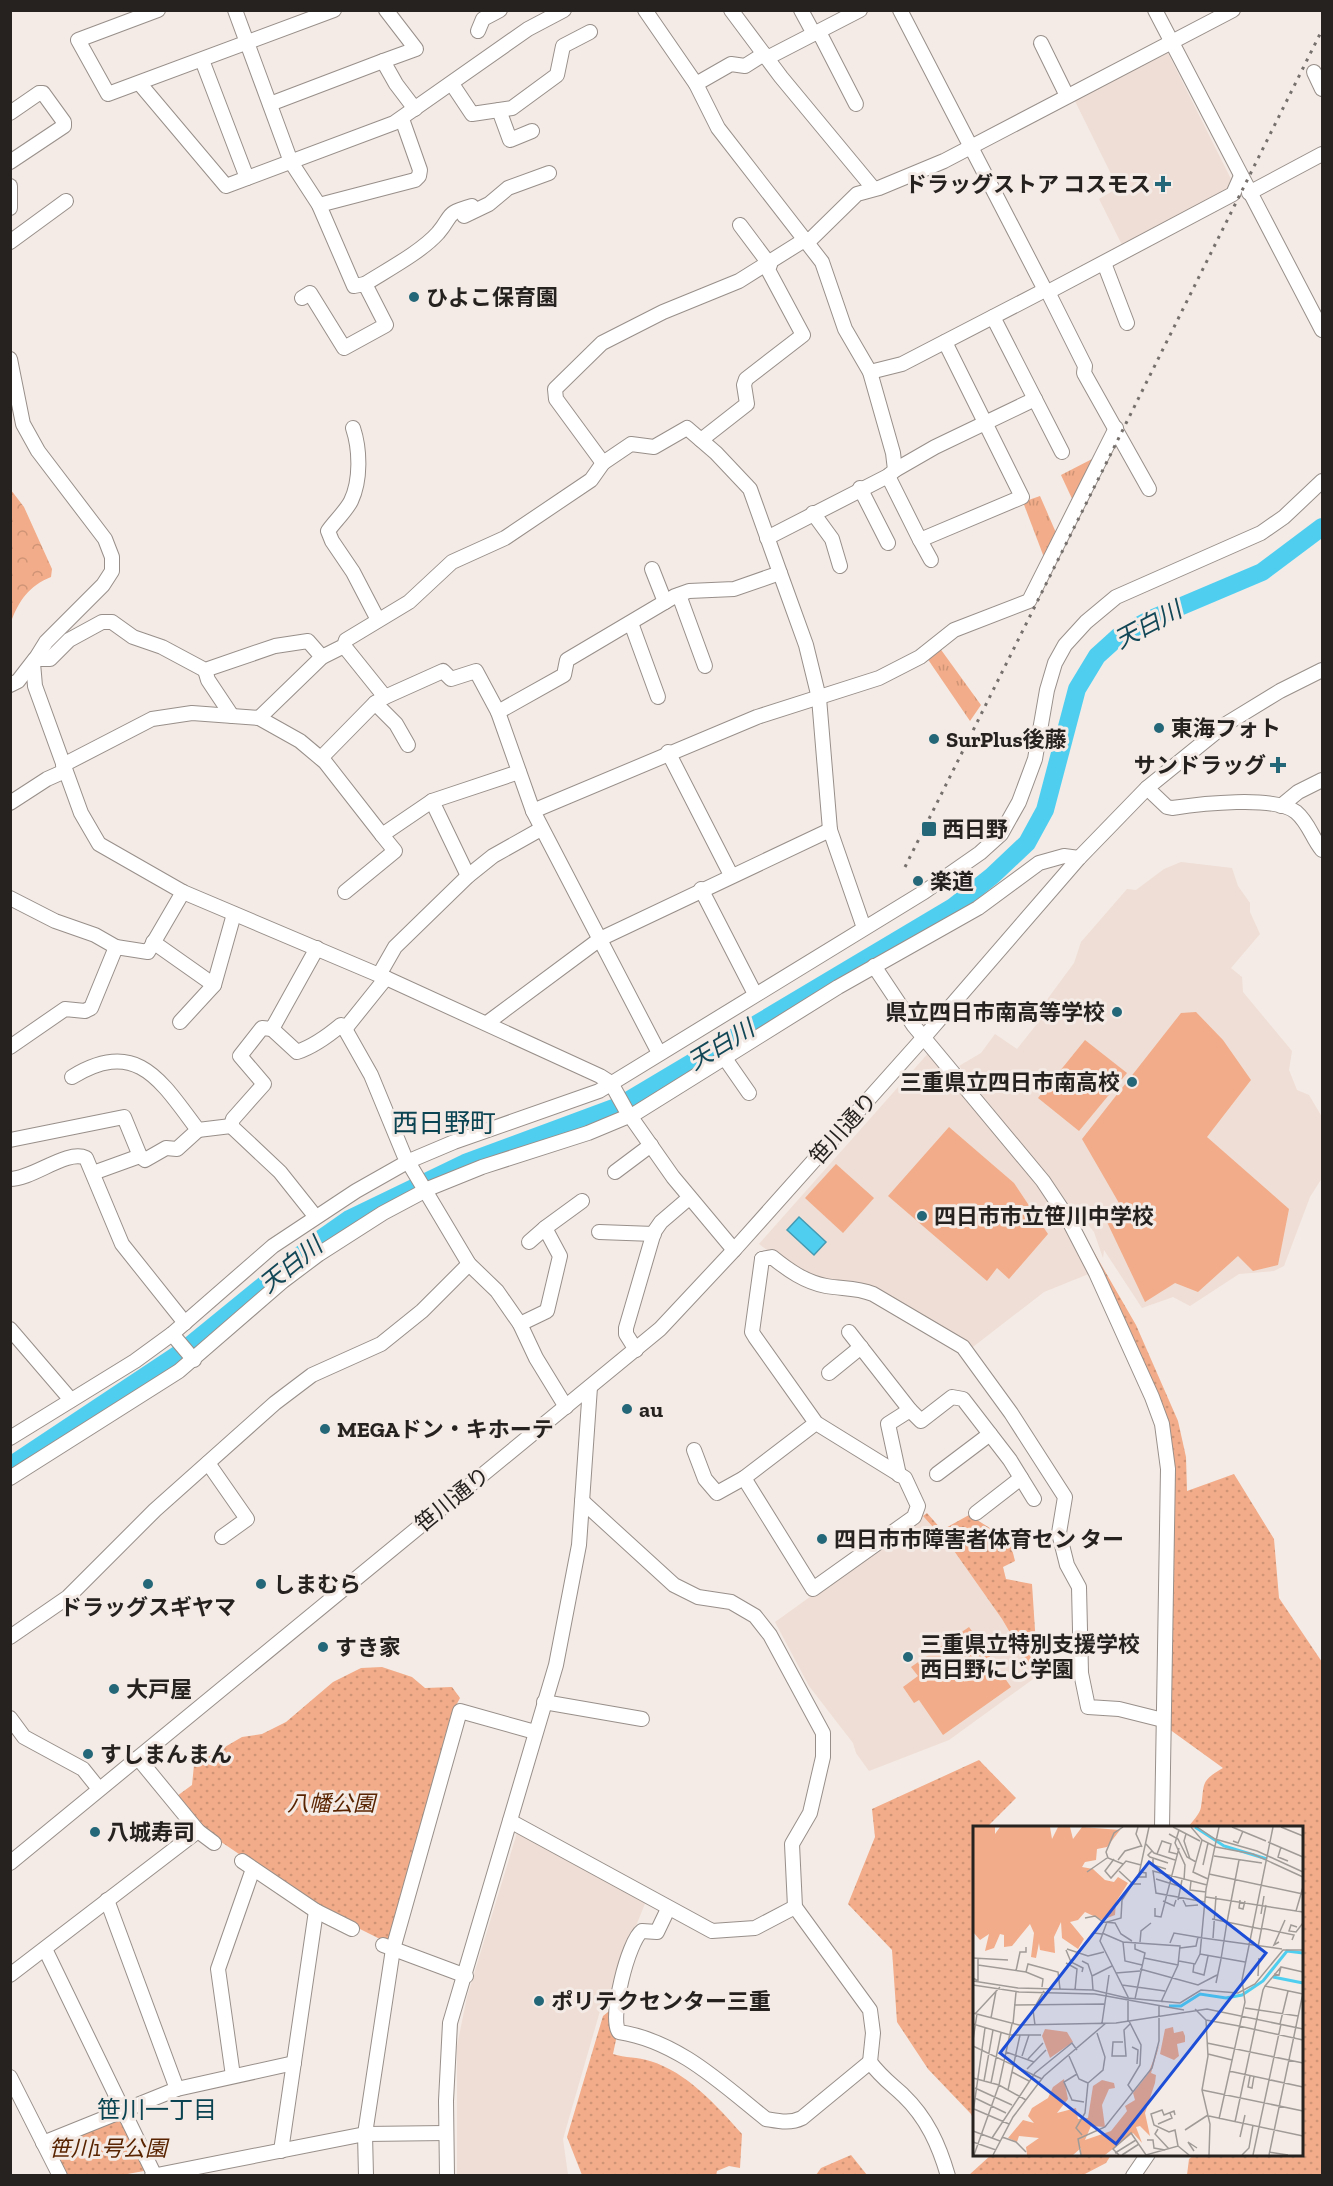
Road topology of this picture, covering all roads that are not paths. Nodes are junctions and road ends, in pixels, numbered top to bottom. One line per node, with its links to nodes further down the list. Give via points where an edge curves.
1 (158, 10): 25 (street, via 78,40 108,94)
2 (235, 10): 20 (street)
3 (334, 10): 20 (street)
4 (386, 10): 23 (street, via 416,49)
5 (500, 10): 15 (street, via 483,19)
6 (564, 10): 26 (street, via 528,29)
7 (645, 10): 27 (street)
8 (731, 10): 21 (street)
9 (801, 10): 17 (street)
10 (860, 10): 14 (street)
11 (900, 10): 37 (street)
12 (1155, 10): 18 (street)
13 (1233, 10): 18 (street)
14 (835, 16): 17 (street)
15 (478, 32)
16 (590, 32): 33 (street, via 563,46 557,75 512,108)
17 (816, 33): 21 (street); 31 (street)
18 (1171, 42): 29 (street); 42 (street)
19 (1041, 43): 29 (street)
20 (247, 44): 22 (street); 30 (street)
21 (765, 56): 27 (street, via 745,66 731,64); 45 (street)
22 (202, 60): 25 (street); 43 (street)
23 (383, 61): 30 (street); 32 (street)
24 (1314, 72): 28 (street)
25 (140, 84): 43 (street, via 226,186)
26 (452, 84): 32 (street); 33 (street, via 472,114)
27 (696, 84): 53 (street, via 718,128)
28 (1323, 89)
29 (1067, 96): 37 (street)
30 (270, 104): 40 (street)
31 (856, 104)
32 (416, 109): 35 (street)
33 (499, 110): 36 (street, via 510,140)
34 (10, 113): 39 (street, via 43,93 64,126)
35 (402, 119): 40 (street); 48 (street, via 419,176)
36 (532, 131)
37 (970, 148): 45 (street); 58 (street)
38 (1323, 154): 46 (street)
39 (10, 162)
40 (291, 162): 43 (street); 48 (street)
41 (549, 172): 51 (street, via 508,188 474,213)
42 (1241, 176): 46 (street); 55 (street, via 1233,194)
43 (247, 178)
44 (10, 186): 50 (street)
45 (873, 188): 53 (street, via 857,194)
46 (1249, 193): 62 (street)
47 (66, 201): 54 (street)
48 (319, 205): 57 (street, via 354,286)
49 (472, 206): 51 (street, via 452,212)
50 (10, 208)
51 (445, 221): 57 (street, via 438,233)
52 (740, 225): 56 (street)
53 (807, 241): 56 (street); 65 (street, via 827,272 845,329)
54 (10, 242)
55 (1104, 263): 58 (street); 61 (street)
56 (768, 265): 70 (street, via 803,335 746,379 747,404); 72 (street, via 739,282 663,312 602,342 555,389 550,398)
57 (365, 284): 59 (street, via 386,325 344,348 310,293)
58 (1046, 291): 60 (street); 69 (street, via 1085,366 1084,372)
59 (302, 298)
60 (993, 317): 63 (street); 66 (street)
61 (1127, 324)
62 (1323, 330)
63 (945, 342): 65 (street, via 902,364); 67 (street)
64 (10, 359): 91 (street, via 23,424 38,451 105,539 112,557 112,571 103,585 45,642)
65 (870, 372): 73 (street, via 893,453)
66 (1035, 399): 67 (street); 71 (street)
67 (986, 422): 73 (street); 79 (street, via 1023,497)
68 (354, 428): 87 (street, via 359,447 355,488 351,502 328,531)
69 (1116, 428): 76 (street); 97 (street, via 1029,601 954,630 920,657 879,678)
70 (701, 440): 72 (street, via 687,428 654,447 631,444); 78 (street, via 750,489)
71 (1062, 453)
72 (603, 463): 87 (street, via 591,480 514,532 452,562 409,602)
73 (891, 473): 75 (street); 79 (street)
74 (1323, 481): 125 (street, via 1262,533 1116,597 1086,622 1055,663 1035,759 1019,802 1000,834 980,854)
75 (860, 488): 77 (street); 80 (street)
76 (1149, 489)
77 (813, 513): 78 (street); 82 (street, via 832,539)
78 (767, 538): 84 (street)
79 (920, 540): 81 (street)
80 (888, 543)
81 (931, 560)
82 (840, 566)
83 (652, 569): 86 (street)
84 (780, 573): 85 (street, via 734,589); 97 (street, via 811,662)
85 (679, 595): 86 (street); 92 (street)
86 (665, 602): 88 (street)
87 (378, 620): 89 (street, via 346,640)
88 (631, 623): 96 (street); 99 (street, via 567,660 564,675)
89 (344, 646): 90 (street); 98 (street)
90 (322, 657): 93 (street, via 308,641 275,646); 101 (street)
91 (35, 658): 93 (street, via 50,659 69,640 102,622 112,622 133,637); 95 (street, via 18,681); 105 (street, via 34,686)
92 (705, 666)
93 (205, 670): 100 (street)
94 (1323, 670): 108 (street, 笹川通り, via 1226,724)
95 (10, 685)
96 (658, 697)
97 (819, 698): 103 (street); 114 (street)
98 (380, 700): 99 (street, via 443,671 451,679 476,670); 102 (street); 104 (street)
99 (498, 712): 106 (street)
100 (232, 716): 101 (street); 105 (street, via 192,713 152,719)
101 (259, 718): 104 (street, via 300,741)
102 (408, 745)
103 (668, 752): 112 (street); 118 (street)
104 (321, 759): 115 (street)
105 (64, 768): 110 (street); 121 (street, via 81,813 99,844)
106 (519, 772): 109 (street); 112 (street)
107 (1323, 780): 111 (street)
108 (1147, 788): 111 (street, via 1172,808 1225,802); 117 (street, 笹川通り)
109 (432, 801): 115 (street); 119 (street)
110 (10, 803)
111 (1281, 806): 116 (street, via 1294,810 1307,822)
112 (533, 811): 113 (street)
113 (541, 829): 119 (street, via 493,856); 126 (street)
114 (830, 830): 118 (street); 125 (street)
115 (382, 835): 122 (street, via 395,851)
116 (1323, 850)
117 (1079, 858): 130 (street, via 1064,856 1039,863 978,908); 138 (street, 笹川通り)
118 (731, 875): 120 (street)
119 (468, 876): 131 (street, via 395,947)
120 (701, 889): 126 (street); 133 (street)
121 (183, 892): 124 (street); 127 (street)
122 (345, 892)
123 (10, 898): 128 (street)
124 (234, 914): 129 (street); 132 (street)
125 (864, 928): 133 (street)
126 (600, 939): 135 (street); 140 (street)
127 (153, 942): 128 (street, via 148,952); 132 (street)
128 (116, 946): 139 (street, via 91,1008 65,1009)
129 (317, 948): 131 (street); 136 (street)
130 (874, 966): 138 (street); 141 (street)
131 (383, 976): 135 (street); 137 (street)
132 (214, 985): 134 (street)
133 (755, 994): 140 (street)
134 (180, 1022)
135 (488, 1023): 143 (street)
136 (272, 1029): 137 (street, via 297,1052 324,1039 341,1025); 146 (street, via 262,1028 240,1056 264,1084)
137 (345, 1029): 151 (street)
138 (925, 1036): 163 (street, 笹川通り); 197 (street, via 1043,1181 1067,1217 1101,1283 1162,1424 1168,1468)
139 (10, 1047)
140 (659, 1053): 143 (street)
141 (724, 1057): 144 (street); 145 (street)
142 (72, 1077): 147 (street, via 113,1061 133,1061 168,1090)
143 (611, 1083): 145 (street); 151 (street, via 587,1097 492,1127)
144 (749, 1093)
145 (628, 1113): 149 (street); 155 (street, via 579,1136 482,1167)
146 (231, 1126): 147 (street); 158 (street, via 280,1172)
147 (198, 1130): 150 (street, via 177,1149 166,1148 145,1160)
148 (10, 1140): 150 (street, via 123,1117)
149 (651, 1145): 152 (street); 156 (street)
150 (140, 1156): 153 (street)
151 (411, 1163): 155 (street); 158 (street)
152 (615, 1172)
153 (93, 1173): 154 (street, via 86,1158 73,1156 21,1179); 166 (street, via 122,1244)
154 (10, 1179)
155 (426, 1190): 165 (street); 173 (street, via 319,1254)
156 (689, 1198): 161 (street, via 661,1222); 163 (street)
157 (582, 1201): 159 (street)
158 (315, 1216): 166 (street, via 247,1266)
159 (545, 1228): 162 (street); 167 (street, via 560,1256 547,1311)
160 (599, 1232): 161 (street)
161 (654, 1234): 172 (street, via 626,1328)
162 (529, 1242)
163 (738, 1245): 164 (street); 172 (street, 笹川通り, via 687,1302)
164 (762, 1258): 179 (street, via 752,1332); 197 (street, via 772,1257 794,1275 827,1286 858,1287 963,1347 1005,1403 1065,1497 1059,1533 1066,1565 1079,1587 1081,1673 1088,1707 1119,1709)
165 (469, 1264): 167 (street, via 496,1291); 183 (street, via 422,1311 381,1344 312,1375)
166 (185, 1323): 170 (street)
167 (520, 1324): 177 (street)
168 (10, 1329): 176 (street)
169 (849, 1332): 171 (street)
170 (173, 1335): 173 (street); 176 (street)
171 (861, 1347): 174 (street); 178 (street)
172 (636, 1350): 175 (street, 笹川通り)
173 (193, 1359): 186 (street)
174 (829, 1373)
175 (590, 1387): 177 (street, 笹川通り); 190 (street)
176 (71, 1400): 181 (street)
177 (566, 1407): 199 (street, 笹川通り)
178 (910, 1410): 180 (street, via 921,1421 952,1398 963,1399); 185 (street, via 888,1424)
179 (816, 1424): 185 (street); 187 (street)
180 (990, 1434): 184 (street); 188 (street)
181 (10, 1438)
182 (694, 1450): 187 (street, via 705,1479 717,1493)
183 (208, 1463): 192 (street, via 247,1519); 193 (street, via 68,1596)
184 (937, 1474)
185 (899, 1475): 187 (street, via 905,1478 918,1506 914,1517 813,1589)
186 (10, 1478)
187 (744, 1478)
188 (1021, 1478): 189 (street); 191 (street)
189 (1034, 1499)
190 (582, 1501): 194 (street, via 572,1588); 207 (street, via 674,1585 698,1597 731,1602 754,1616 770,1635 823,1733 823,1757 810,1813 792,1844)
191 (976, 1513)
192 (222, 1536)
193 (10, 1637)
194 (544, 1702): 196 (street); 198 (street)
195 (10, 1718): 200 (street, via 24,1737 83,1769)
196 (642, 1719)
197 (1163, 1720): 202 (street, via 1166,1731)
198 (535, 1732): 201 (street); 211 (street, via 460,1711)
199 (138, 1758): 200 (street, 笹川通り); 203 (street)
200 (99, 1789): 205 (street, 笹川通り)
201 (510, 1821): 208 (street); 214 (street)
202 (1162, 1826)
203 (198, 1831): 204 (street); 206 (street)
204 (214, 1843)
205 (10, 1863)
206 (107, 1900): 212 (street); 219 (street)
207 (795, 1907): 208 (street, via 755,1928 712,1931); 215 (street, via 870,2010)
208 (668, 1909): 215 (street, via 657,1932 642,1931 632,1946 615,2018 619,2032 650,2040 697,2064 766,2119 778,2121 802,2118)
209 (316, 1911): 210 (street); 216 (street); 217 (street, via 248,1865 218,1969)
210 (352, 1929)
211 (388, 1947): 214 (street); 222 (street)
212 (45, 1949): 213 (street); 220 (street)
213 (10, 1975)
214 (466, 1976): 221 (street, via 450,2023)
215 (870, 2062): 230 (street, via 931,2131)
216 (294, 2063): 217 (street); 224 (street)
217 (233, 2076): 219 (street)
218 (10, 2077): 223 (street)
219 (177, 2089): 220 (street)
220 (124, 2110): 223 (street); 227 (street)
221 (446, 2133): 222 (street); 229 (street)
222 (365, 2134): 224 (street); 228 (street)
223 (44, 2143): 226 (street)
224 (281, 2151): 227 (street)
225 (1147, 2156): 231 (street)
226 (60, 2175)
227 (154, 2175)
228 (366, 2175)
229 (447, 2175)
230 (948, 2175)
231 (1133, 2175)

